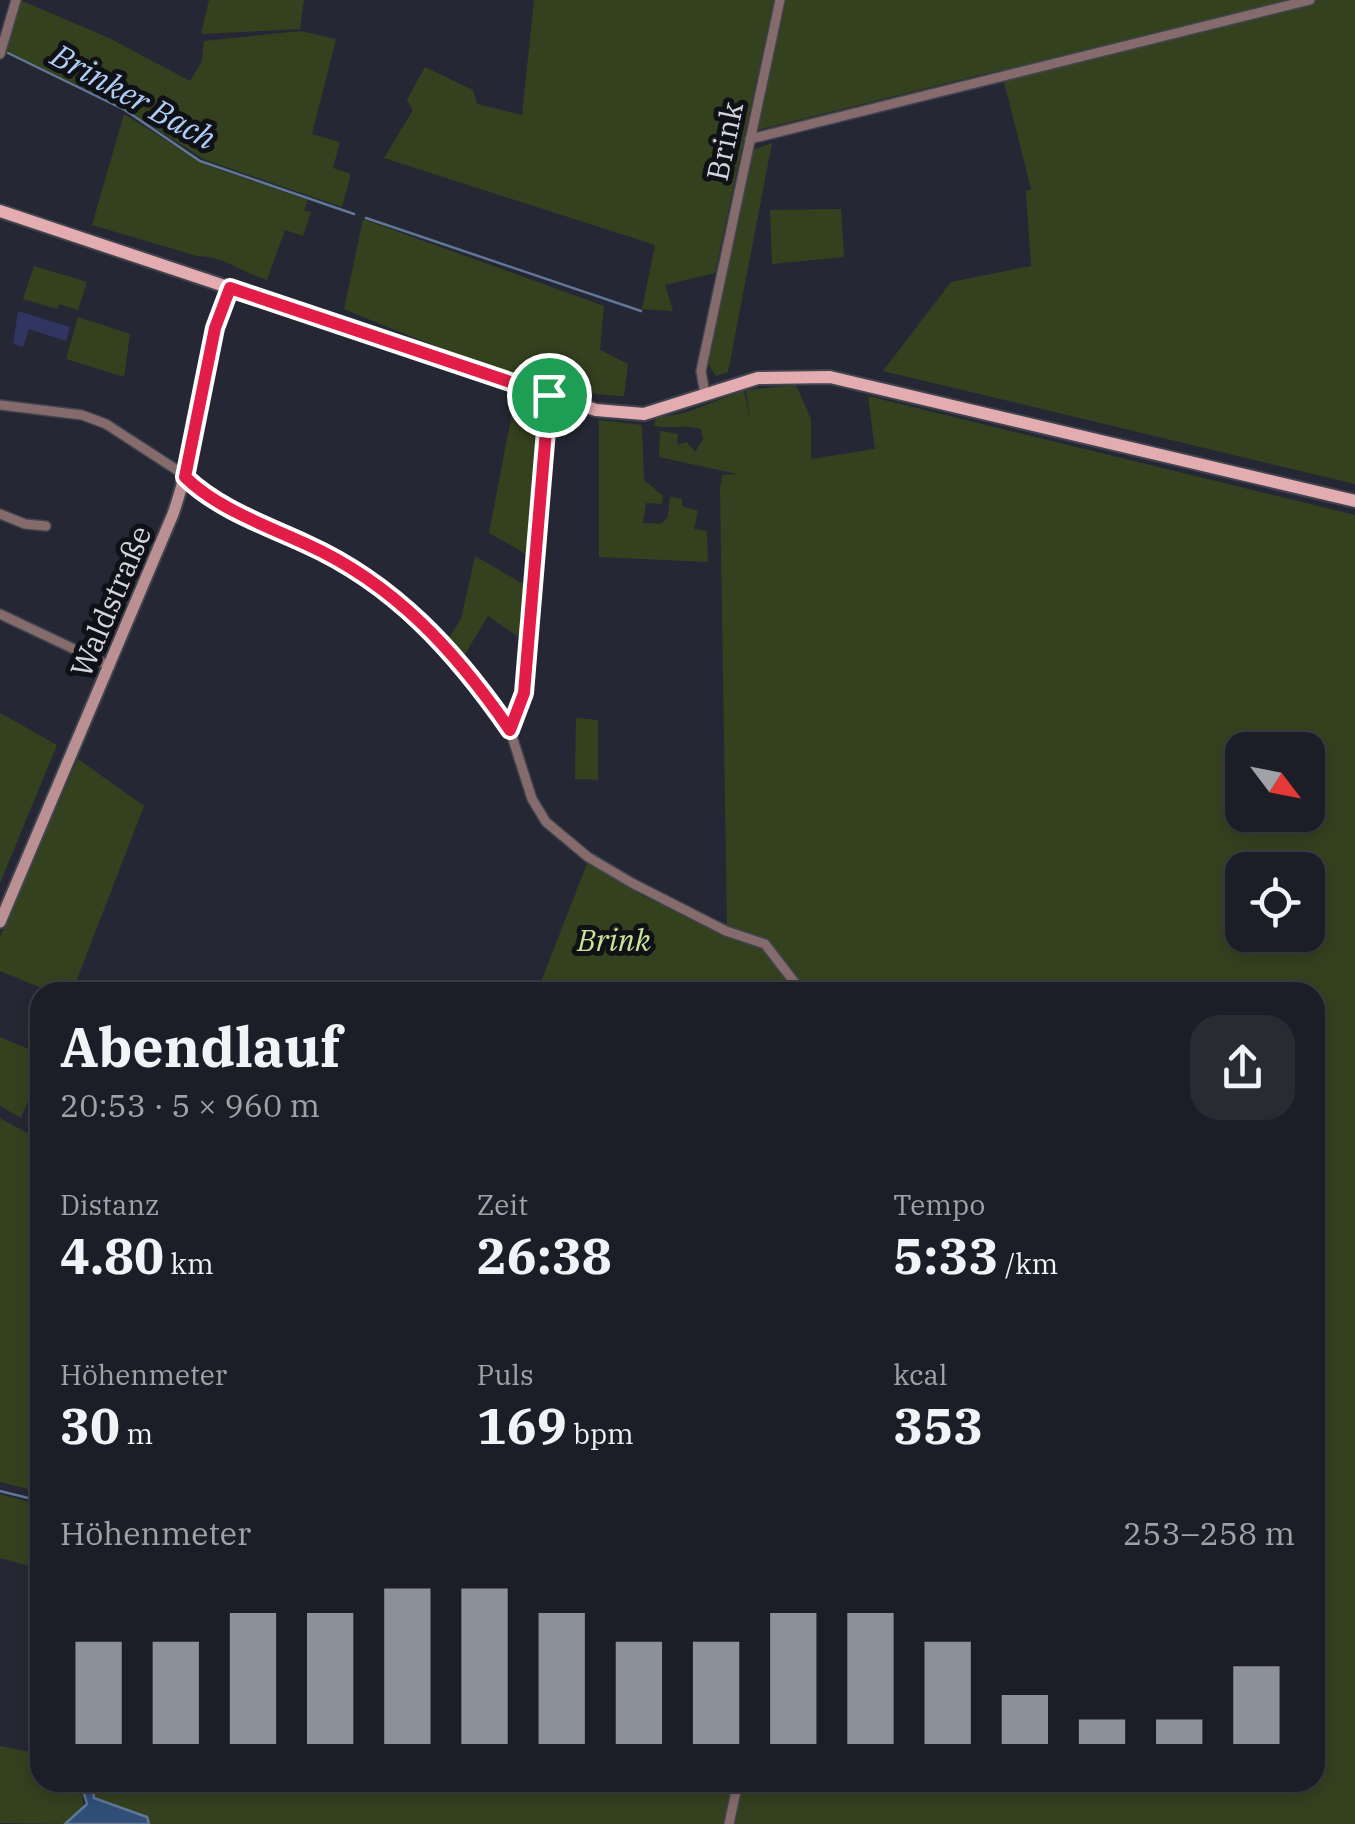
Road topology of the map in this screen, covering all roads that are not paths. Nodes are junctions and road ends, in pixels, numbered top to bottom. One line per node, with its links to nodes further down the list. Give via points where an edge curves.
1 (16, 0): 4 (street)
2 (780, 0): 5 (street, Brink)
3 (1310, 0): 5 (street)
4 (0, 54)
5 (750, 139): 8 (street, Brink, via 700,371)
6 (0, 211): 7 (main road)
7 (230, 288): 9 (main road); 11 (street, Waldstraße, via 215,328)
8 (705, 394): 9 (main road, via 638,414); 12 (main road, via 758,378 830,378)
9 (549, 395): 17 (street, via 524,693)
10 (0, 405): 11 (street, via 98,420)
11 (185, 477): 16 (street, Waldstraße); 17 (street, via 414,613 470,672)
12 (1355, 501)
13 (0, 514): 14 (street)
14 (46, 526)
15 (0, 614): 16 (street)
16 (110, 666): 18 (street, Waldstraße)
17 (510, 730): 19 (street, via 546,822 632,882 765,944)
18 (0, 922)
19 (794, 982)
20 (736, 1792): 21 (street)
21 (729, 1824)

